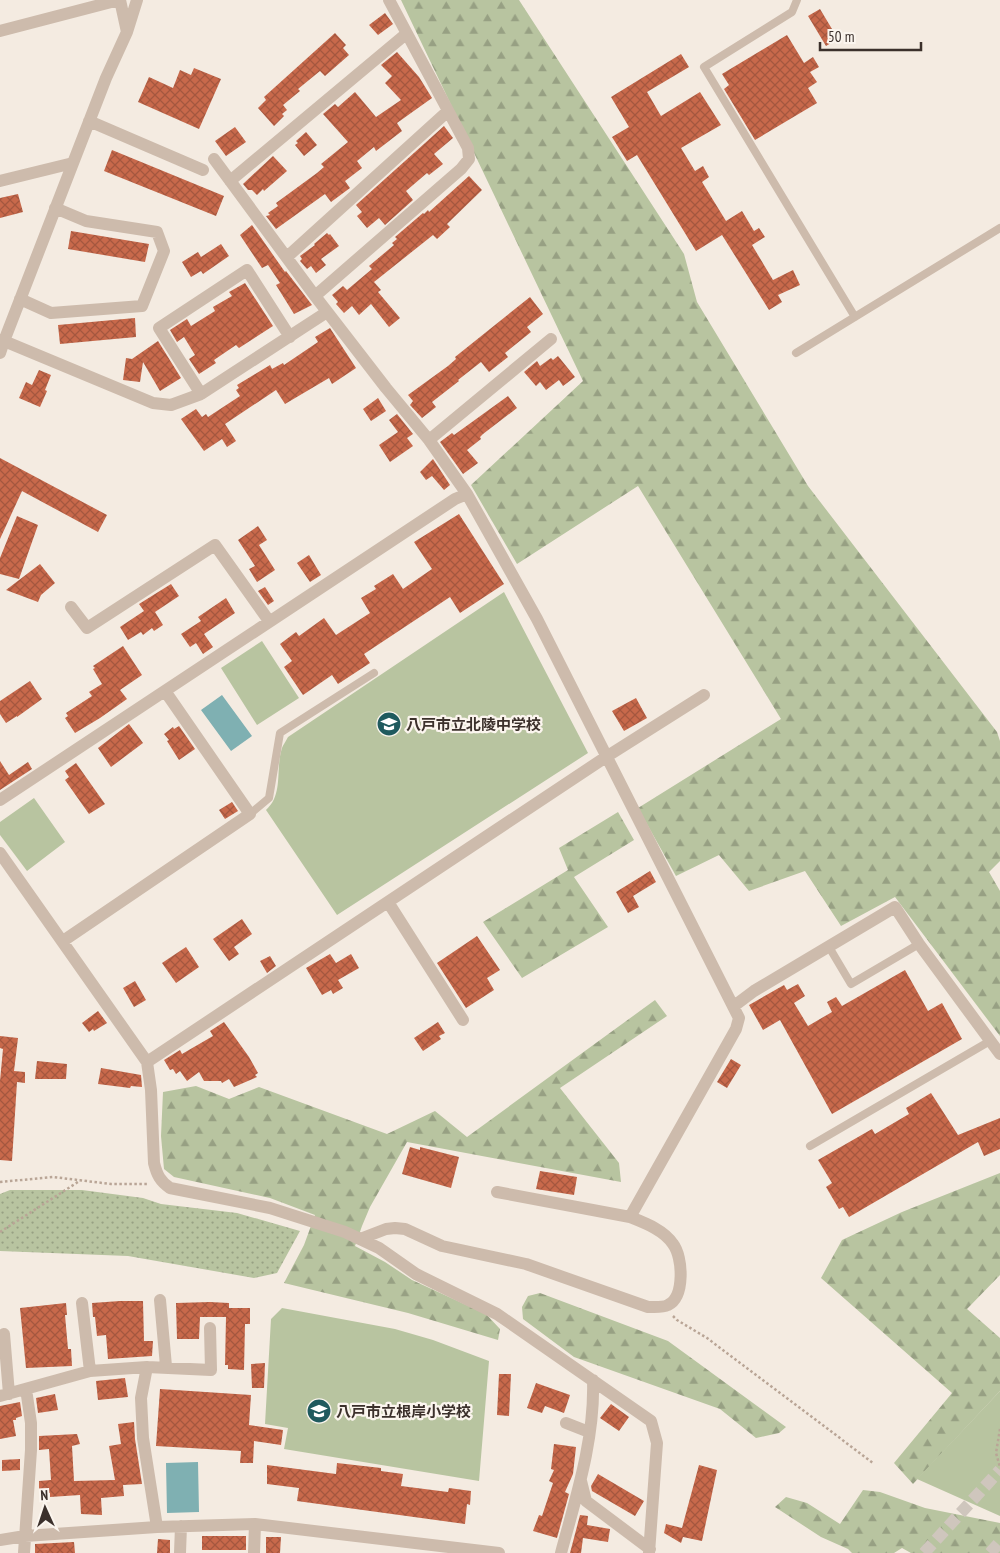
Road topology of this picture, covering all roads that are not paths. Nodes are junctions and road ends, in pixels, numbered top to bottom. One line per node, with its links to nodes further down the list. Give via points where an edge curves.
1 (119, 0): 5 (street); 6 (street)
2 (137, 0): 6 (street)
3 (389, 0): 7 (street)
4 (797, 0): 21 (lane, via 792,12 704,67)
5 (0, 30)
6 (127, 32): 9 (street)
7 (406, 34): 8 (street); 14 (street)
8 (448, 111): 17 (street); 18 (street, via 468,148 469,159)
9 (89, 122): 11 (street); 12 (street)
10 (214, 159): 14 (street)
11 (73, 163): 13 (street); 15 (street)
12 (203, 170)
13 (0, 181)
14 (230, 181): 17 (street)
15 (56, 208): 19 (street); 19 (street, via 86,222 157,232 164,251 142,306 51,313)
16 (1000, 228): 21 (lane)
17 (286, 257): 18 (street)
18 (315, 296): 20 (street)
19 (20, 299): 24 (street)
20 (327, 312): 22 (street); 28 (street)
21 (855, 317): 25 (lane)
22 (290, 338): 27 (street); 27 (street, via 246,270 159,328)
23 (551, 338): 28 (street)
24 (2, 340): 26 (street); 27 (street, via 154,403 171,405)
25 (796, 352)
26 (0, 353)
27 (201, 394)
28 (430, 440): 29 (street)
29 (467, 494): 31 (street); 35 (street, via 537,619)
30 (72, 607): 31 (street, via 87,628 215,545)
31 (269, 621): 33 (street)
32 (374, 672): 37 (lane, via 280,733 269,798)
33 (165, 691): 36 (street); 37 (street)
34 (704, 695): 35 (street)
35 (606, 757): 39 (street); 43 (street)
36 (0, 800)
37 (250, 814): 40 (street)
38 (0, 853): 40 (street)
39 (388, 902): 44 (street); 47 (street)
40 (63, 941): 47 (street)
41 (919, 944): 42 (street, via 895,907); 42 (lane, via 852,984); 45 (street)
42 (829, 947): 43 (street)
43 (734, 1006): 50 (street, via 739,1018 736,1029)
44 (463, 1020)
45 (990, 1041): 46 (street); 48 (lane)
46 (1000, 1054)
47 (147, 1062): 51 (street, via 154,1163 161,1181 170,1188 270,1208)
48 (810, 1146)
49 (497, 1192): 50 (street)
50 (630, 1217): 51 (street, via 660,1231 674,1244 679,1258 680,1287 668,1306 648,1307 526,1264 442,1246 404,1229 386,1229)
51 (360, 1239): 59 (street, via 416,1274 497,1314)
52 (160, 1300): 56 (street)
53 (82, 1303): 58 (street)
54 (210, 1328): 56 (street, via 211,1370)
55 (4, 1334): 61 (street)
56 (166, 1366): 57 (street)
57 (147, 1367): 58 (street); 67 (street, via 142,1398 143,1438)
58 (90, 1371): 60 (street)
59 (593, 1380): 63 (street, via 594,1404); 70 (street, via 651,1421 657,1443)
60 (26, 1389): 61 (street); 68 (street, via 31,1432)
61 (4, 1395)
62 (566, 1423): 63 (street)
63 (589, 1432): 64 (street)
64 (581, 1481): 70 (street, via 586,1501); 75 (street)
65 (255, 1524): 66 (street); 71 (street); 74 (street)
66 (181, 1526): 67 (street); 73 (street)
67 (157, 1527): 68 (street)
68 (25, 1536): 69 (street); 72 (street)
69 (0, 1540)
70 (649, 1551)
71 (492, 1552)
72 (24, 1553)
73 (180, 1553)
74 (254, 1553)
75 (561, 1553)

